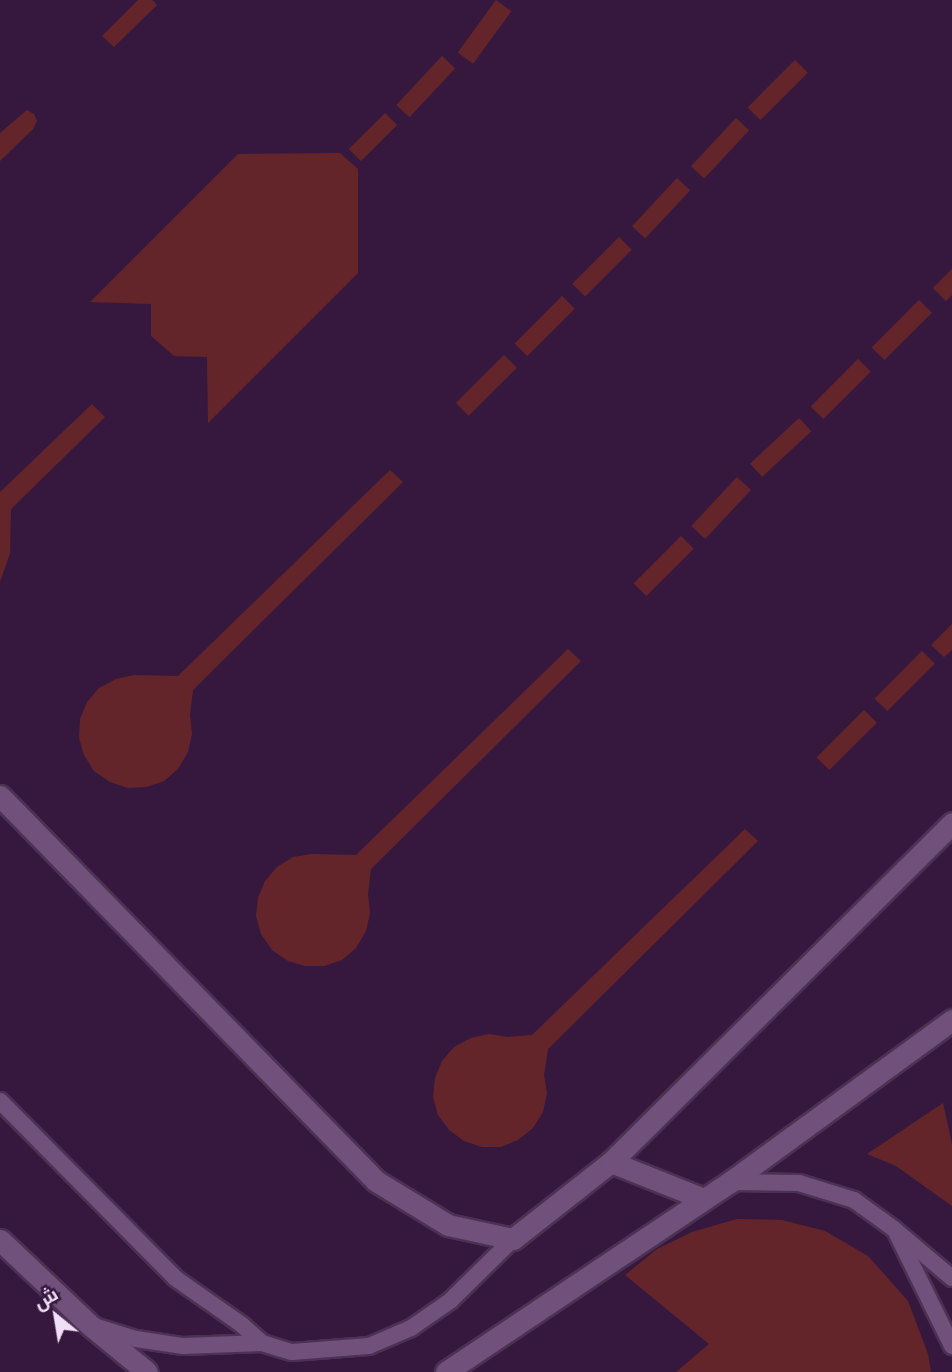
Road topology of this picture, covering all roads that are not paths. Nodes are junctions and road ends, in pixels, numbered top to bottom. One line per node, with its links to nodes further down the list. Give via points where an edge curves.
1 (0, 796): 9 (street, via 376,1181 448,1225)
2 (952, 823): 5 (street)
3 (952, 1020): 6 (street)
4 (0, 1101): 13 (lane, via 175,1278)
5 (611, 1162): 7 (street); 9 (street)
6 (730, 1182): 7 (street); 8 (lane, via 799,1183 854,1200)
7 (704, 1199): 16 (street)
8 (894, 1229): 11 (lane); 14 (lane)
9 (513, 1239): 13 (lane, via 450,1301 411,1328 369,1346 292,1352)
10 (0, 1240): 12 (street)
11 (952, 1278)
12 (91, 1326): 13 (lane, via 183,1346); 15 (street)
13 (262, 1343)
14 (952, 1346)
15 (147, 1372)
16 (446, 1372)

